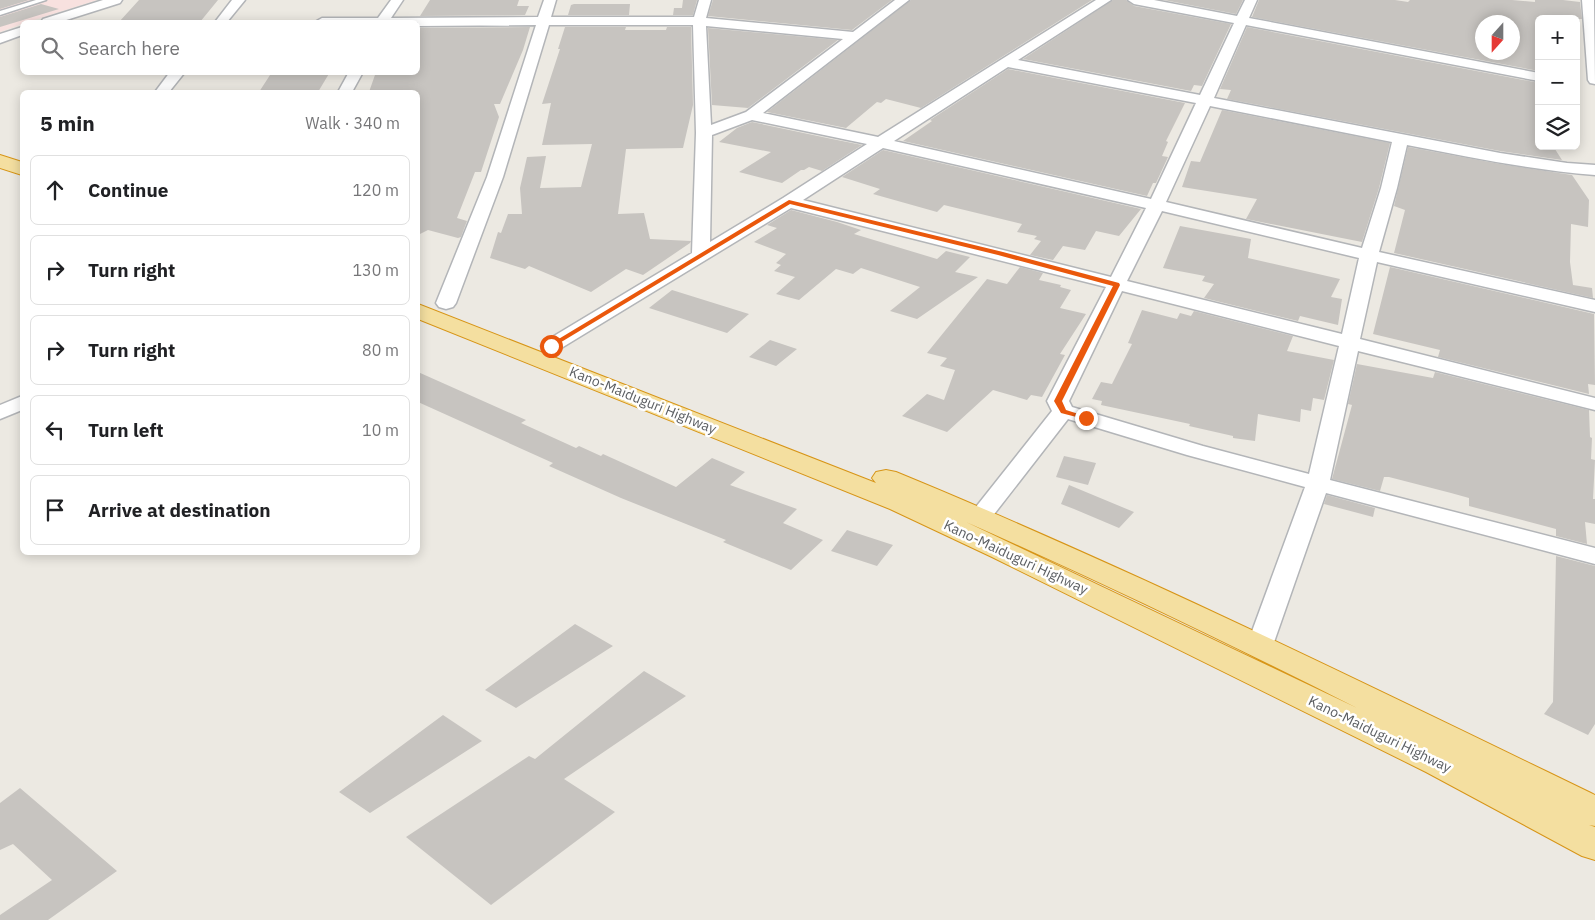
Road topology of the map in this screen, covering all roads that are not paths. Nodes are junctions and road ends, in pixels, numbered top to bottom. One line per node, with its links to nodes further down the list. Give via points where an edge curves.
1 (43, 0): 12 (lane)
2 (116, 0): 13 (street)
3 (239, 0): 14 (street)
4 (397, 0): 15 (street)
5 (550, 0): 19 (street)
6 (705, 0): 17 (street)
7 (903, 0): 21 (street)
8 (1105, 0): 24 (street)
9 (1134, 0): 16 (street)
10 (1251, 0): 16 (street)
11 (1588, 0): 23 (street)
12 (0, 13)
13 (54, 20)
14 (222, 20)
15 (383, 20)
16 (1240, 20): 27 (street); 31 (street)
17 (699, 21): 19 (street); 21 (street); 33 (street)
18 (420, 22): 19 (street)
19 (542, 22): 47 (street, via 495,176)
20 (20, 32): 22 (street)
21 (856, 36): 32 (street)
22 (0, 39)
23 (1594, 57): 28 (street)
24 (1006, 62): 31 (street); 35 (street)
25 (176, 75): 29 (street)
26 (354, 75): 30 (street)
27 (1535, 76)
28 (1592, 84)
29 (164, 90)
30 (346, 90)
31 (1206, 101): 34 (street); 42 (street)
32 (751, 115): 33 (street); 35 (street)
33 (704, 133): 43 (street)
34 (1400, 138): 40 (street, via 1500,158); 44 (street)
35 (880, 142): 41 (street); 42 (street)
36 (0, 148): 37 (highway)
37 (20, 155)
38 (0, 161): 39 (highway)
39 (20, 168)
40 (1595, 170)
41 (789, 202): 43 (street); 45 (street)
42 (1157, 206): 44 (street); 45 (street)
43 (702, 254): 51 (street)
44 (1369, 256): 48 (street); 50 (street)
45 (1117, 285): 50 (street); 54 (street, via 1058,401)
46 (420, 292): 47 (highway, Kano-Maiduguri Highway)
47 (446, 303): 51 (highway, Kano-Maiduguri Highway)
48 (1595, 306)
49 (420, 312): 61 (highway, Kano-Maiduguri Highway, via 891,500 995,546 1439,763)
50 (1350, 341): 53 (street); 56 (street)
51 (551, 346): 57 (highway, Kano-Maiduguri Highway)
52 (20, 403): 55 (street)
53 (1595, 404)
54 (1063, 411): 56 (street); 57 (street)
55 (0, 413)
56 (1318, 484): 58 (street); 59 (street)
57 (980, 517): 59 (highway, Kano-Maiduguri Highway)
58 (1595, 556)
59 (1260, 645): 60 (highway, Kano-Maiduguri Highway)
60 (1595, 812)
61 (1595, 845)

